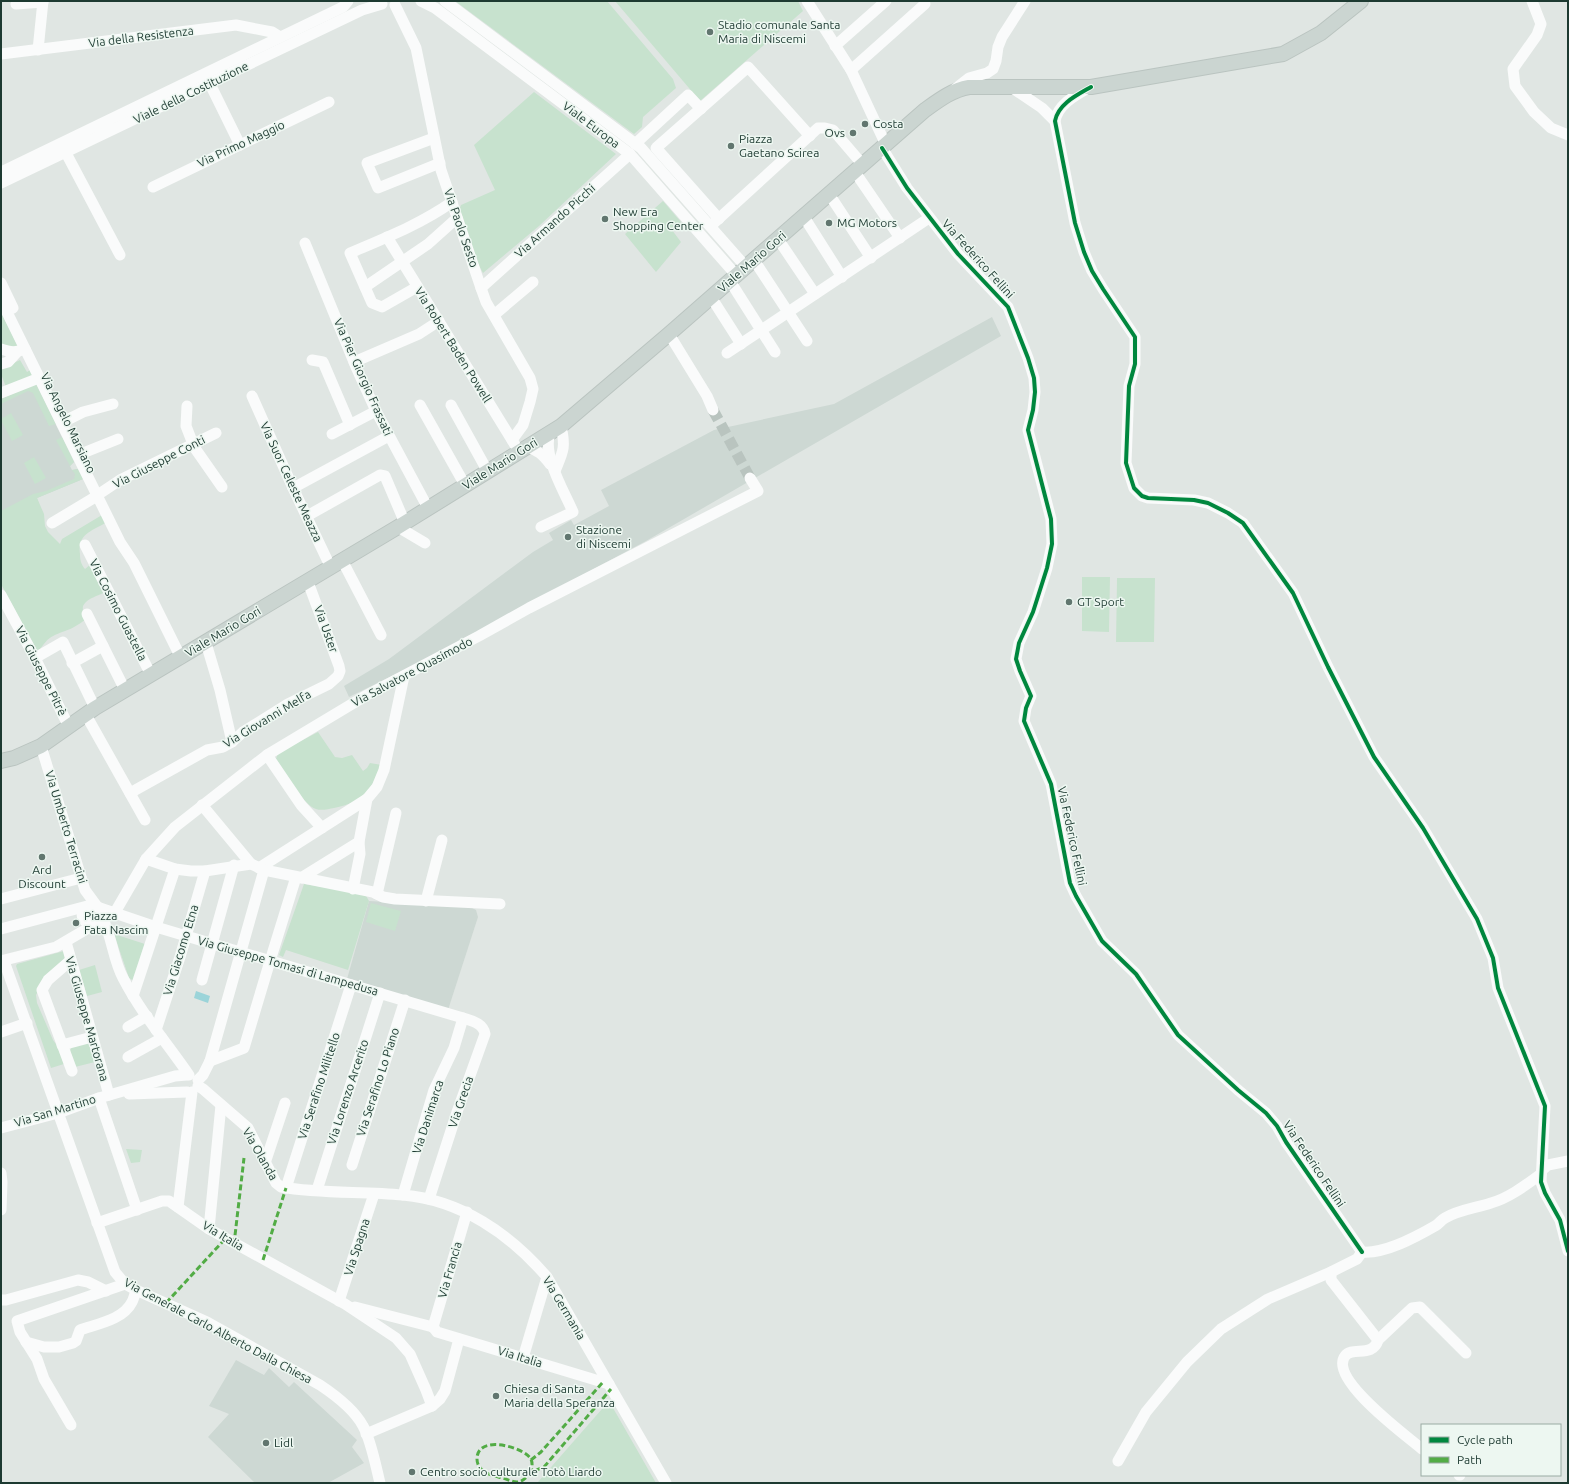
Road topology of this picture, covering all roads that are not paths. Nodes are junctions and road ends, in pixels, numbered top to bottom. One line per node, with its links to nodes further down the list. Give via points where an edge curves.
1 (43, 1): 12 (street); 16 (street)
2 (348, 1): 14 (street, Viale della Costituzione, via 343,7)
3 (421, 1): 33 (street, Viale Europa, via 435,8)
4 (445, 1): 29 (street, Viale Europa)
5 (807, 1): 15 (street, Via Federico Fellini)
6 (886, 1): 15 (street)
7 (1025, 1): 22 (street, via 1002,37 993,69 969,78)
8 (1361, 1): 21 (main road, Viale Mario Gori, via 1321,33 1283,54)
9 (1532, 1): 26 (street, via 1541,24 1538,35 1513,69 1515,86 1534,112 1551,128)
10 (377, 3): 11 (street, Viale della Costituzione); 19 (street, Viale della Costituzione)
11 (400, 3): 28 (street, Via Paolo Sesto, via 416,48)
12 (16, 4)
13 (925, 4): 18 (street)
14 (280, 37): 16 (street, Via della Resistenza, via 272,32 236,25); 36 (street, Viale della Costituzione)
15 (835, 46): 18 (street, Via Federico Fellini)
16 (38, 50): 17 (street, Via della Resistenza)
17 (1, 54)
18 (851, 70): 31 (street, Via Federico Fellini)
19 (210, 84): 30 (street); 32 (street, Viale della Costituzione)
20 (1011, 87): 21 (main road, Viale Mario Gori); 22 (main road, Viale Mario Gori, via 969,87); 25 (street, via 1042,108)
21 (1091, 87): 25 (street, via 1076,95 1061,108)
22 (948, 94): 31 (main road, Viale Mario Gori, via 925,110)
23 (329, 102): 30 (street, Via Primo Maggio)
24 (701, 109): 27 (street, via 748,67); 29 (street, via 688,95); 43 (street, via 656,148)
25 (1055, 121): 188 (street, via 1075,223 1084,252 1092,271 1135,337 1135,364 1129,386 1126,463 1134,488 1148,498 1194,500 1228,512 1243,523 1293,593 1374,757 1423,828 1476,919 1493,958 1498,988 1545,1106)
26 (1568, 135)
27 (810, 136): 35 (street, via 818,128 833,130); 43 (street)
28 (434, 138): 34 (street, Via Paolo Sesto); 34 (street, via 367,163 378,188)
29 (635, 144): 45 (street, Viale Europa)
30 (240, 145): 38 (street, Via Primo Maggio)
31 (884, 147): 35 (main road, Viale Mario Gori); 44 (street, Via Federico Fellini)
32 (66, 153): 37 (street, Viale della Costituzione); 50 (street)
33 (630, 154): 53 (street, Viale Europa); 59 (street, Via Armando Picchi)
34 (440, 164): 40 (street, Via Paolo Sesto)
35 (859, 168): 39 (main road, Viale Mario Gori); 47 (street)
36 (1, 172)
37 (1, 183)
38 (153, 187)
39 (829, 194): 41 (main road, Viale Mario Gori); 51 (street)
40 (452, 202): 42 (street, Via Paolo Sesto); 46 (street, via 435,214)
41 (804, 217): 48 (main road, Viale Mario Gori); 54 (street)
42 (457, 218): 52 (street, via 428,244); 59 (street, Via Paolo Sesto)
43 (719, 218): 45 (street)
44 (929, 218): 47 (street); 202 (street, Via Federico Fellini, via 958,254 1008,307 1034,378 1033,410 1028,430 1051,519 1052,544 1047,568 1033,612 1019,643 1016,659 1031,696 1024,721 1051,784 1070,883 1102,941 1136,974 1178,1035 1266,1113 1277,1126)
45 (710, 226): 53 (street, Viale Europa)
46 (387, 237): 52 (street, Via Robert Baden Powell); 57 (street, via 350,253)
47 (900, 238): 51 (street)
48 (778, 239): 53 (main road, Viale Mario Gori); 60 (street)
49 (305, 243): 75 (street, Via Pier Giorgio Frassati)
50 (120, 255)
51 (871, 258): 54 (street)
52 (401, 262): 57 (street); 58 (street, Via Robert Baden Powell)
53 (742, 271): 61 (main road, Viale Mario Gori); 63 (street); 66 (street)
54 (842, 276): 60 (street)
55 (534, 282): 64 (street)
56 (1, 283): 86 (street, Via Angelo Marsiano)
57 (365, 287): 58 (street, via 372,303 382,307)
58 (417, 287): 65 (street, Via Robert Baden Powell)
59 (481, 288): 64 (street, Via Paolo Sesto)
60 (816, 294): 63 (street)
61 (711, 297): 67 (main road, Viale Mario Gori); 69 (street)
62 (1, 300): 71 (street, Via Angelo Marsiano)
63 (788, 313): 66 (street); 68 (street)
64 (494, 315): 93 (street, Via Paolo Sesto, via 530,378 533,389 523,425)
65 (439, 322): 75 (street, via 419,334); 93 (street, Via Robert Baden Powell)
66 (762, 330): 69 (street); 72 (street)
67 (669, 334): 84 (street); 90 (main road, Viale Mario Gori)
68 (807, 340)
69 (741, 344): 73 (street)
70 (1, 349): 71 (street)
71 (21, 351): 76 (street, via 8,362); 77 (street, Via Angelo Marsiano)
72 (775, 352)
73 (727, 353)
74 (312, 360): 87 (street, via 323,362)
75 (354, 362): 85 (street, Via Pier Giorgio Frassati)
76 (1, 364)
77 (39, 378): 78 (street); 104 (street, Via Angelo Marsiano)
78 (1, 393)
79 (252, 396): 103 (street, Via Suor Celeste Meazza)
80 (113, 404): 86 (street, via 83,412)
81 (420, 404): 101 (street)
82 (451, 405): 99 (street)
83 (187, 406): 94 (street, via 186,426)
84 (713, 410)
85 (376, 411): 87 (street); 91 (street, Via Pier Giorgio Frassati)
86 (67, 420): 96 (street, Via Angelo Marsiano)
87 (350, 424): 89 (street)
88 (216, 433): 94 (street, Via Giuseppe Conti)
89 (332, 434)
90 (550, 434): 95 (main road, Viale Mario Gori); 97 (street, via 559,448); 97 (street, via 564,443); 98 (street, via 548,450)
91 (389, 436): 103 (street); 105 (street, Via Pier Giorgio Frassati)
92 (118, 439): 96 (street)
93 (512, 440): 95 (street, Via Robert Baden Powell)
94 (192, 444): 102 (street); 104 (street, Via Giuseppe Conti, via 120,480)
95 (523, 450): 98 (street, via 536,449); 99 (main road, Viale Mario Gori)
96 (83, 453): 104 (street, Via Angelo Marsiano)
97 (561, 457): 98 (street)
98 (555, 471): 109 (street, via 573,512)
99 (488, 472): 101 (main road, Viale Mario Gori)
100 (750, 478): 124 (street, Via Salvatore Quasimodo, via 758,491 529,608)
101 (465, 485): 105 (main road, Viale Mario Gori)
102 (222, 488)
103 (293, 488): 106 (street, Via Suor Celeste Meazza)
104 (100, 494): 107 (street, Via Giuseppe Conti); 120 (street, Via Angelo Marsiano, via 126,540 134,563)
105 (428, 508): 108 (main road, Viale Mario Gori)
106 (307, 516): 108 (street, via 380,475 385,476); 112 (street, Via Suor Celeste Meazza)
107 (52, 524)
108 (402, 525): 110 (street); 112 (main road, Viale Mario Gori)
109 (541, 527)
110 (425, 542)
111 (85, 545): 122 (street, Via Cosimo Guastella)
112 (337, 564): 113 (main road, Viale Mario Gori); 116 (street, Via Suor Celeste Meazza)
113 (308, 582): 117 (main road, Viale Mario Gori); 123 (street, Via Uster, via 340,666)
114 (3, 602): 119 (street, Via Giuseppe Pitrè)
115 (88, 614): 118 (street)
116 (381, 635)
117 (206, 643): 120 (main road, Viale Mario Gori); 128 (street)
118 (103, 646): 121 (street); 125 (street)
119 (36, 658): 121 (street, via 63,642); 127 (street, Via Giuseppe Pitrè)
120 (181, 658): 122 (main road, Viale Mario Gori)
121 (72, 663): 126 (street)
122 (151, 675): 125 (main road, Viale Mario Gori)
123 (338, 676): 128 (street, Via Giovanni Melfa, via 329,684 288,704)
124 (404, 676): 130 (street, Via Salvatore Quasimodo, via 367,695); 133 (street, via 384,770 377,787)
125 (126, 690): 126 (main road, Viale Mario Gori)
126 (91, 712): 127 (main road, Viale Mario Gori); 132 (street)
127 (69, 727): 129 (main road, Viale Mario Gori)
128 (232, 742): 132 (street, Via Giovanni Melfa, via 223,747 207,750)
129 (41, 746): 131 (main road, Viale Mario Gori); 145 (street, Via Umberto Terracini)
130 (267, 755): 134 (street, Via Salvatore Quasimodo); 137 (street, via 301,805)
131 (1, 761)
132 (130, 793): 136 (street)
133 (367, 800): 137 (street); 139 (street)
134 (202, 805): 140 (street, Via Salvatore Quasimodo, via 175,827); 142 (street)
135 (396, 813): 148 (street)
136 (145, 820)
137 (322, 828): 142 (street)
138 (442, 840): 150 (street)
139 (359, 842): 146 (street); 147 (street, via 360,854)
140 (146, 858): 143 (street); 153 (street, Via Salvatore Quasimodo)
141 (234, 865): 142 (street); 144 (street); 158 (street)
142 (258, 867): 146 (street); 159 (street)
143 (175, 869): 144 (street); 154 (street)
144 (205, 871): 156 (street, Via Giacomo Etna)
145 (81, 878): 149 (street); 152 (street, Via Umberto Terracini)
146 (299, 878): 147 (street); 162 (street)
147 (353, 889): 148 (street)
148 (377, 894): 150 (street, via 382,898)
149 (1, 899)
150 (426, 901): 151 (street)
151 (500, 904)
152 (94, 914): 153 (street, Via Giuseppe Tomasi di Lampedusa); 155 (street, via 53,916); 157 (street, via 78,925); 166 (street, Via Umberto Terracini, via 107,927 122,976)
153 (114, 914): 154 (street, Via Giuseppe Tomasi di Lampedusa)
154 (156, 927): 156 (street, Via Giuseppe Tomasi di Lampedusa); 166 (street)
155 (1, 929)
156 (185, 936): 158 (street, Via Giuseppe Tomasi di Lampedusa); 173 (street, Via Giacomo Etna)
157 (66, 942): 160 (street, Via Giuseppe Martorana); 161 (street)
158 (212, 944): 159 (street, Via Giuseppe Tomasi di Lampedusa); 163 (street)
159 (240, 952): 162 (street, Via Giuseppe Tomasi di Lampedusa); 177 (street)
160 (71, 960): 174 (street, Via Giuseppe Martorana); 175 (street, via 48,980 42,990)
161 (3, 961): 170 (street, Via Generale Carlo Alberto Dalla Chiesa)
162 (270, 961): 164 (street, Via Giuseppe Tomasi di Lampedusa); 177 (street, via 244,1048)
163 (202, 980)
164 (351, 985): 165 (street, Via Giuseppe Tomasi di Lampedusa); 190 (street, Via Serafino Militello)
165 (380, 993): 167 (street, Via Giuseppe Tomasi di Lampedusa); 191 (street, Via Lorenzo Arcerito)
166 (133, 996): 168 (street)
167 (405, 1000): 169 (street, Via Giuseppe Tomasi di Lampedusa); 187 (street, Via Serafino Lo Piano)
168 (147, 1016): 171 (street); 173 (street)
169 (463, 1018): 193 (street, Via Danimarca, via 454,1048 434,1090); 194 (street, Via Grecia, via 481,1025 485,1034)
170 (27, 1023): 172 (street); 183 (street, Via Generale Carlo Alberto Dalla Chiesa)
171 (128, 1027)
172 (1, 1032)
173 (159, 1034): 176 (street); 179 (street)
174 (92, 1037): 175 (street); 180 (street, Via Giuseppe Martorana)
175 (62, 1045): 178 (street)
176 (128, 1057)
177 (210, 1061): 179 (street, via 203,1075)
178 (72, 1071)
179 (192, 1083): 180 (street); 180 (street, via 175,1076); 182 (street, Via Olanda); 195 (street)
180 (104, 1096): 183 (street, Via San Martino); 197 (street, Via Giuseppe Martorana)
181 (285, 1103): 186 (street)
182 (221, 1105): 186 (street, Via Olanda, via 248,1128); 200 (street)
183 (58, 1113): 184 (street, Via San Martino); 199 (street, Via Generale Carlo Alberto Dalla Chiesa)
184 (1, 1128)
185 (1568, 1161): 188 (street, via 1548,1165)
186 (265, 1163): 190 (street, Via Olanda, via 276,1183)
187 (352, 1165)
188 (1541, 1172): 201 (street, via 1541,1182 1560,1220); 202 (street, via 1504,1198 1456,1213 1418,1236 1380,1251)
189 (1, 1173): 196 (street)
190 (286, 1188): 191 (street, Via Germania)
191 (317, 1190): 192 (street, Via Germania)
192 (374, 1194): 193 (street, Via Germania); 209 (street, Via Spagna)
193 (404, 1195): 194 (street, Via Germania)
194 (429, 1199): 198 (street, Via Germania)
195 (178, 1206): 197 (street, Via Italia, via 169,1201 162,1201); 200 (street, Via Italia)
196 (1, 1210)
197 (137, 1210): 199 (street, Via Italia)
198 (467, 1212): 204 (street, Via Germania, via 505,1236); 210 (street, Via Francia)
199 (97, 1223): 205 (street, Via Generale Carlo Alberto Dalla Chiesa, via 115,1272)
200 (208, 1229): 209 (street, Via Italia)
201 (1568, 1251)
202 (1362, 1252): 203 (street, via 1357,1259)
203 (1331, 1272): 212 (street, via 1331,1280); 221 (street, via 1268,1299 1221,1329 1187,1362 1146,1412)
204 (547, 1277): 215 (street); 216 (street, Via Germania)
205 (125, 1284): 206 (street, Via Generale Carlo Alberto Dalla Chiesa); 207 (street)
206 (136, 1290): 213 (street, via 126,1310 113,1318 80,1330 73,1344 52,1348); 219 (street, Via Generale Carlo Alberto Dalla Chiesa, via 208,1322 320,1385 359,1419)
207 (106, 1291): 208 (street, via 78,1280); 213 (street, via 17,1321)
208 (1, 1300)
209 (342, 1303): 210 (street, Via Italia); 217 (street, via 385,1330 406,1349)
210 (433, 1327): 211 (street, Via Italia, via 437,1332)
211 (459, 1339): 215 (street, Via Italia); 217 (street, via 445,1391)
212 (1378, 1340): 214 (street, via 1412,1308 1420,1307); 220 (street, via 1374,1348 1347,1353 1342,1363 1356,1391)
213 (26, 1342): 218 (street, via 54,1398)
214 (1466, 1353)
215 (523, 1358): 216 (street, Via Italia)
216 (609, 1384): 223 (street, Via Germania)
217 (432, 1406): 219 (street)
218 (71, 1425)
219 (366, 1434): 222 (street, Via Generale Carlo Alberto Dalla Chiesa)
220 (1421, 1448)
221 (1118, 1461)
222 (380, 1483)
223 (666, 1483)

